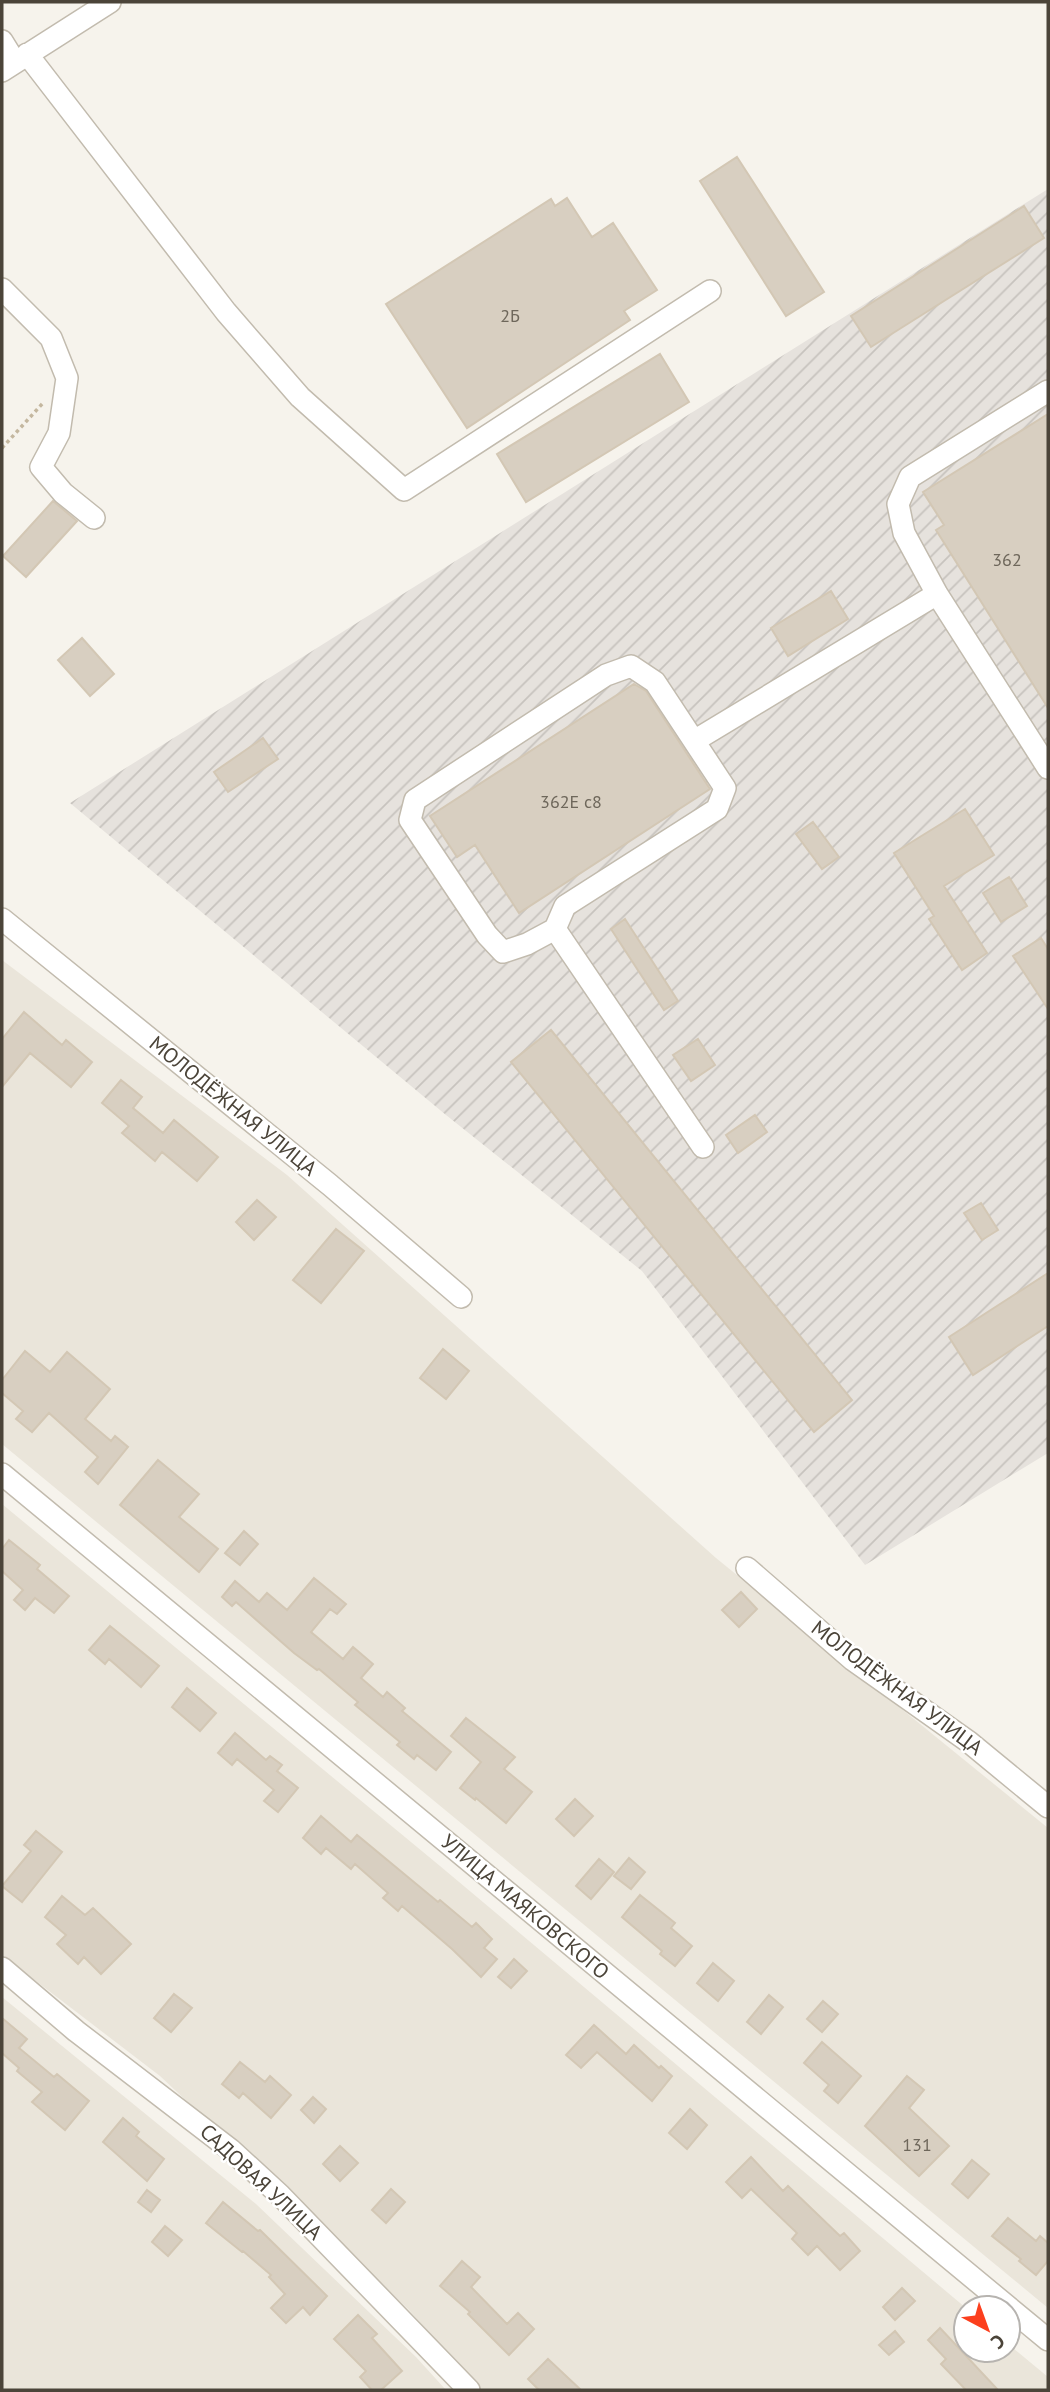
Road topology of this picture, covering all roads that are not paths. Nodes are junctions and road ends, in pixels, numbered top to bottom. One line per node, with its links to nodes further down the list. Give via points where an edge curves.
1 (110, 2): 3 (street)
2 (2, 41): 3 (street)
3 (15, 62): 5 (street, via 59,99 242,331 300,397 404,490)
4 (2, 289): 7 (street, via 51,338 67,378 59,433 41,467)
5 (710, 291)
6 (1048, 391): 8 (street, via 910,477 898,504 904,533)
7 (94, 518)
8 (937, 594): 9 (street); 10 (street)
9 (694, 741): 12 (street, via 724,788 717,810 565,906); 12 (street, via 655,682 631,666 606,675 415,800 410,820 487,935 503,951)
10 (1048, 768)
11 (2, 919): 14 (street, МОЛОДЁЖНАЯ УЛИЦА)
12 (555, 929): 13 (street)
13 (703, 1147)
14 (461, 1297)
15 (2, 1474): 19 (street, УЛИЦА МАЯКОВСКОГО)
16 (747, 1568): 17 (street, МОЛОДЁЖНАЯ УЛИЦА, via 853,1660 969,1742)
17 (1048, 1807)
18 (2, 1968): 20 (street, САДОВАЯ УЛИЦА, via 231,2150)
19 (1048, 2340)
20 (469, 2390)

